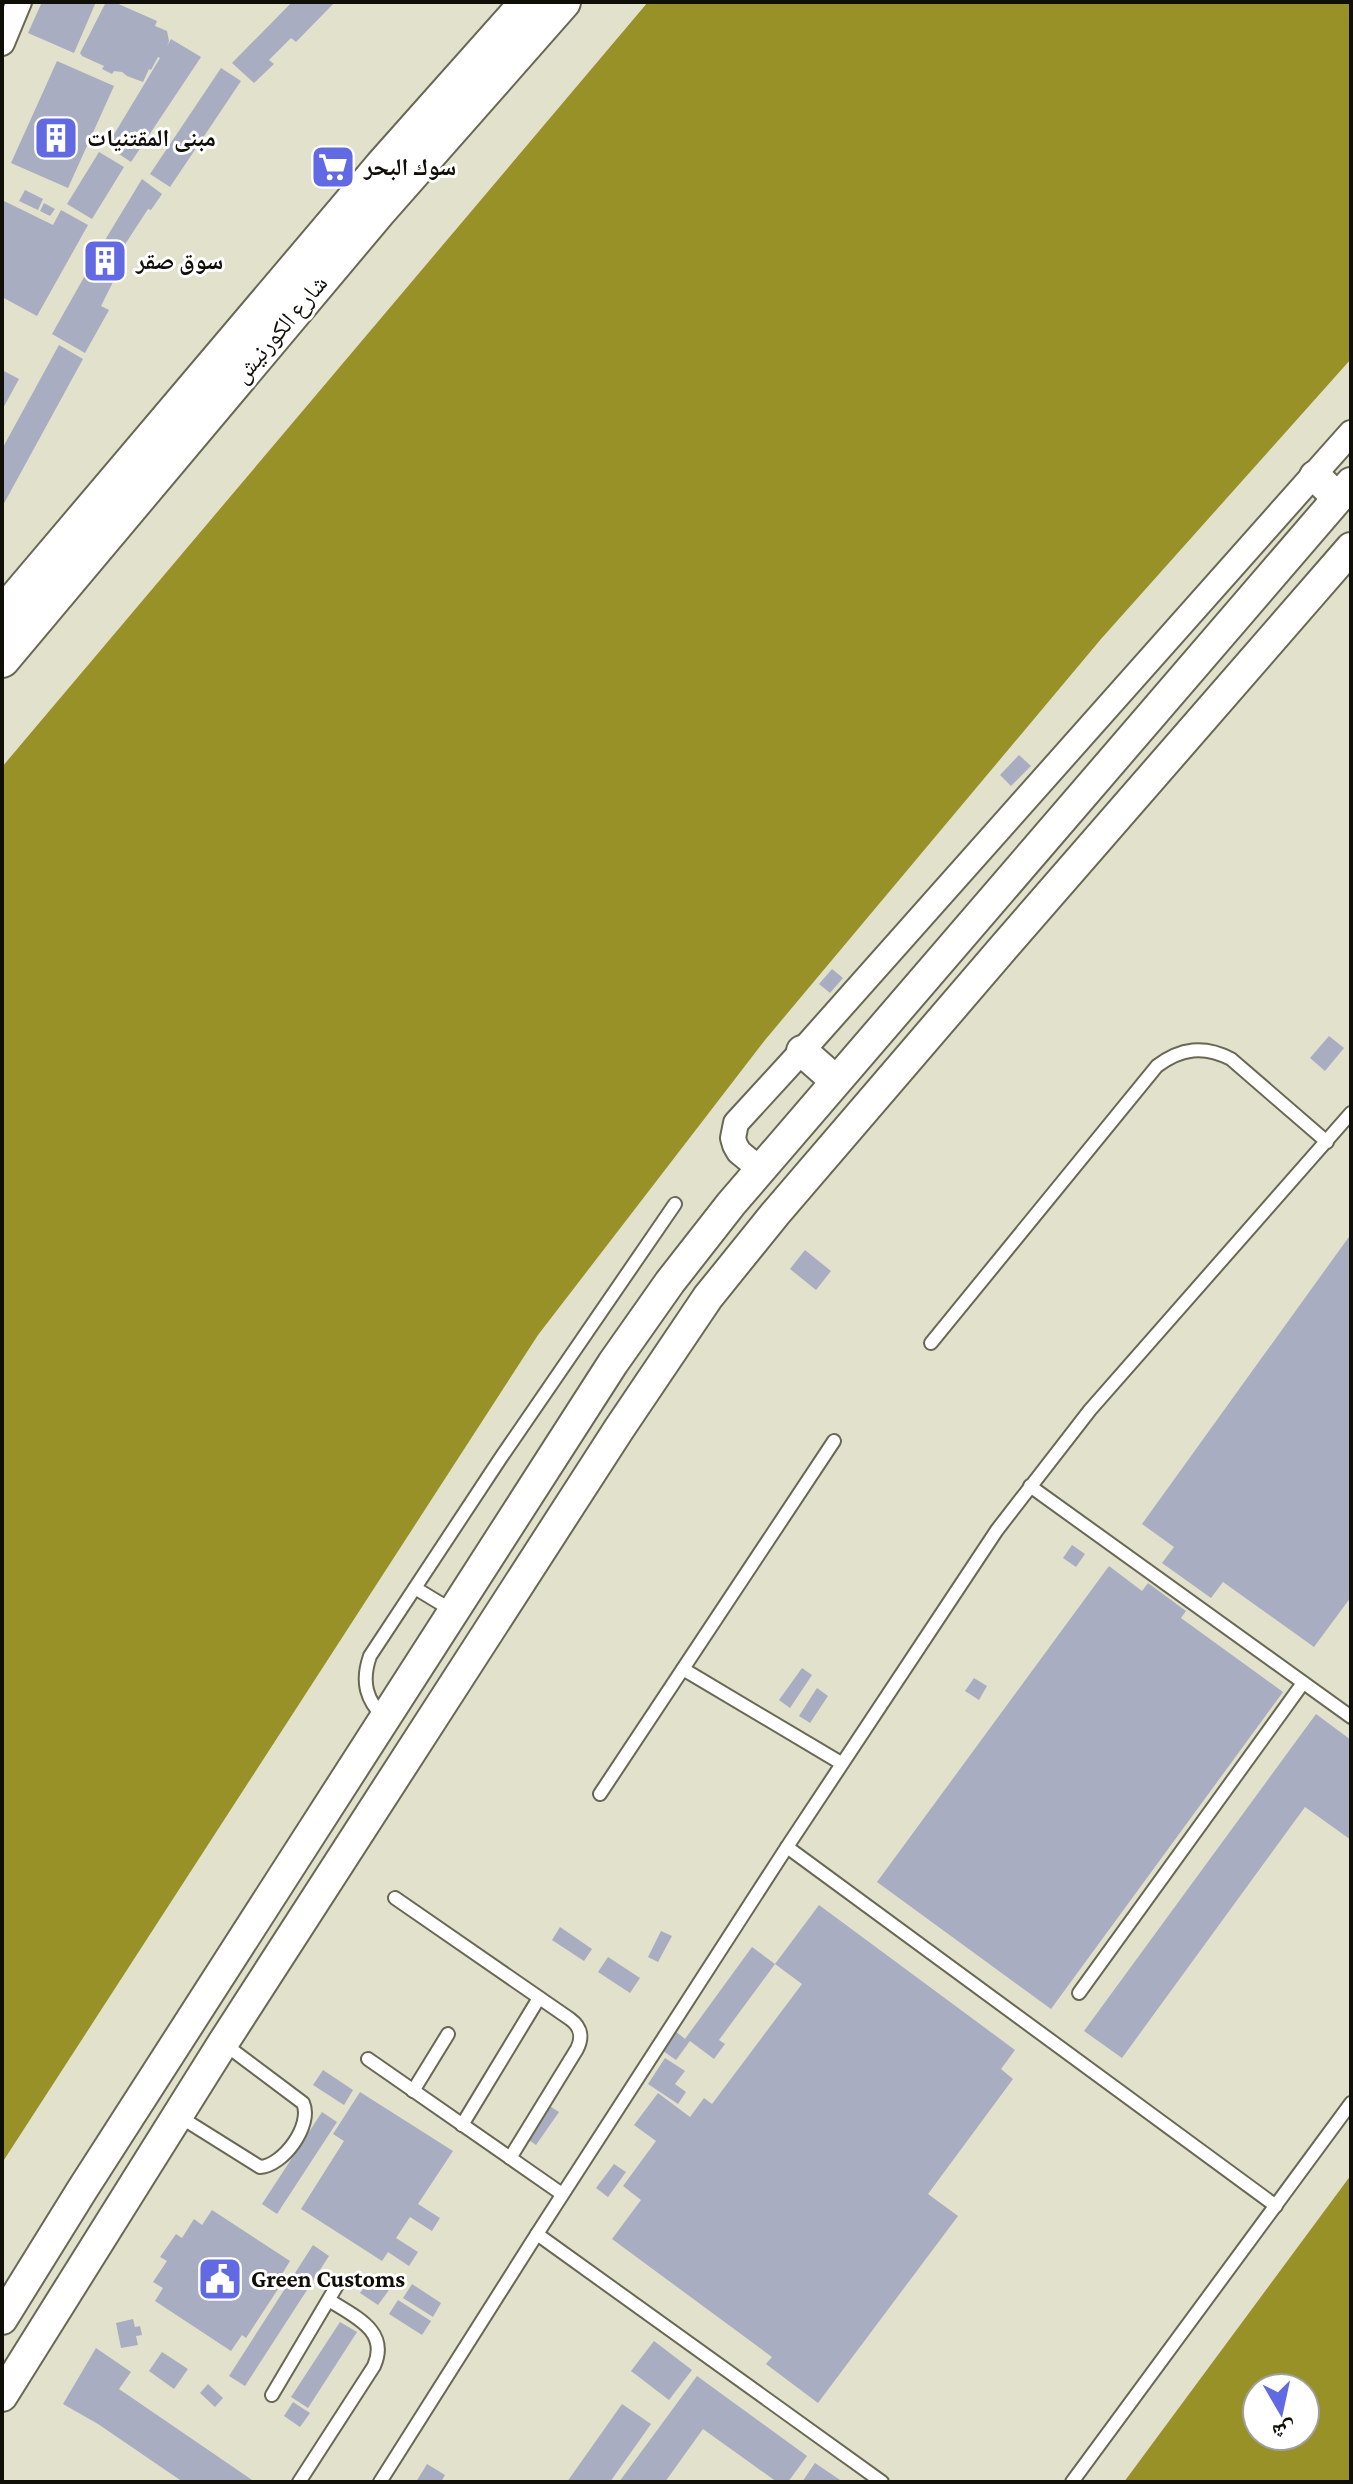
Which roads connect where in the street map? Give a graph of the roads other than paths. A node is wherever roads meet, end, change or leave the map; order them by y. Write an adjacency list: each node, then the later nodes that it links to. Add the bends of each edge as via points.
1 (19, 2): 4 (street)
2 (528, 2): 9 (main road, شارع الكورنيش)
3 (563, 2): 10 (main road, شارع الكورنيش, via 378,212)
4 (2, 43)
5 (1351, 433): 6 (street)
6 (1315, 476): 7 (street); 11 (street)
7 (1345, 491): 12 (street)
8 (1351, 548): 33 (street, via 708,1297)
9 (2, 615)
10 (2, 660)
11 (802, 1051): 12 (street); 15 (street, via 734,1130 739,1152)
12 (836, 1081): 15 (street)
13 (1351, 1113): 14 (lane)
14 (1327, 1142): 17 (lane, via 1231,1059 1193,1049 1168,1058); 19 (lane, via 1090,1410)
15 (761, 1170): 21 (street, via 641,1322)
16 (675, 1204): 20 (lane)
17 (931, 1343)
18 (834, 1441): 22 (lane)
19 (1030, 1486): 23 (lane); 26 (lane)
20 (415, 1588): 21 (lane); 25 (lane, via 365,1669 368,1697)
21 (454, 1612): 25 (street)
22 (683, 1669): 26 (lane); 27 (lane)
23 (1303, 1683): 24 (lane); 30 (lane)
24 (1351, 1717)
25 (385, 1719): 45 (street)
26 (841, 1763): 28 (lane)
27 (600, 1794)
28 (787, 1847): 40 (lane); 41 (lane)
29 (395, 1898): 31 (lane)
30 (1079, 1993)
31 (539, 1998): 38 (lane); 39 (lane, via 576,2024 580,2043)
32 (448, 2034): 35 (lane)
33 (223, 2043): 37 (street); 37 (lane, via 303,2103 307,2116 302,2128 276,2163 260,2167)
34 (368, 2059): 35 (lane)
35 (413, 2091): 38 (lane)
36 (1351, 2103): 41 (lane)
37 (177, 2115): 47 (street)
38 (462, 2125): 39 (lane)
39 (510, 2158): 40 (lane)
40 (562, 2194): 42 (lane)
41 (1276, 2206): 51 (lane)
42 (537, 2234): 49 (lane); 50 (lane)
43 (339, 2282): 44 (lane)
44 (329, 2300): 46 (lane); 48 (lane, via 366,2323 379,2351)
45 (2, 2319)
46 (272, 2395)
47 (2, 2396)
48 (299, 2482)
49 (380, 2482)
50 (882, 2482)
51 (1072, 2482)

